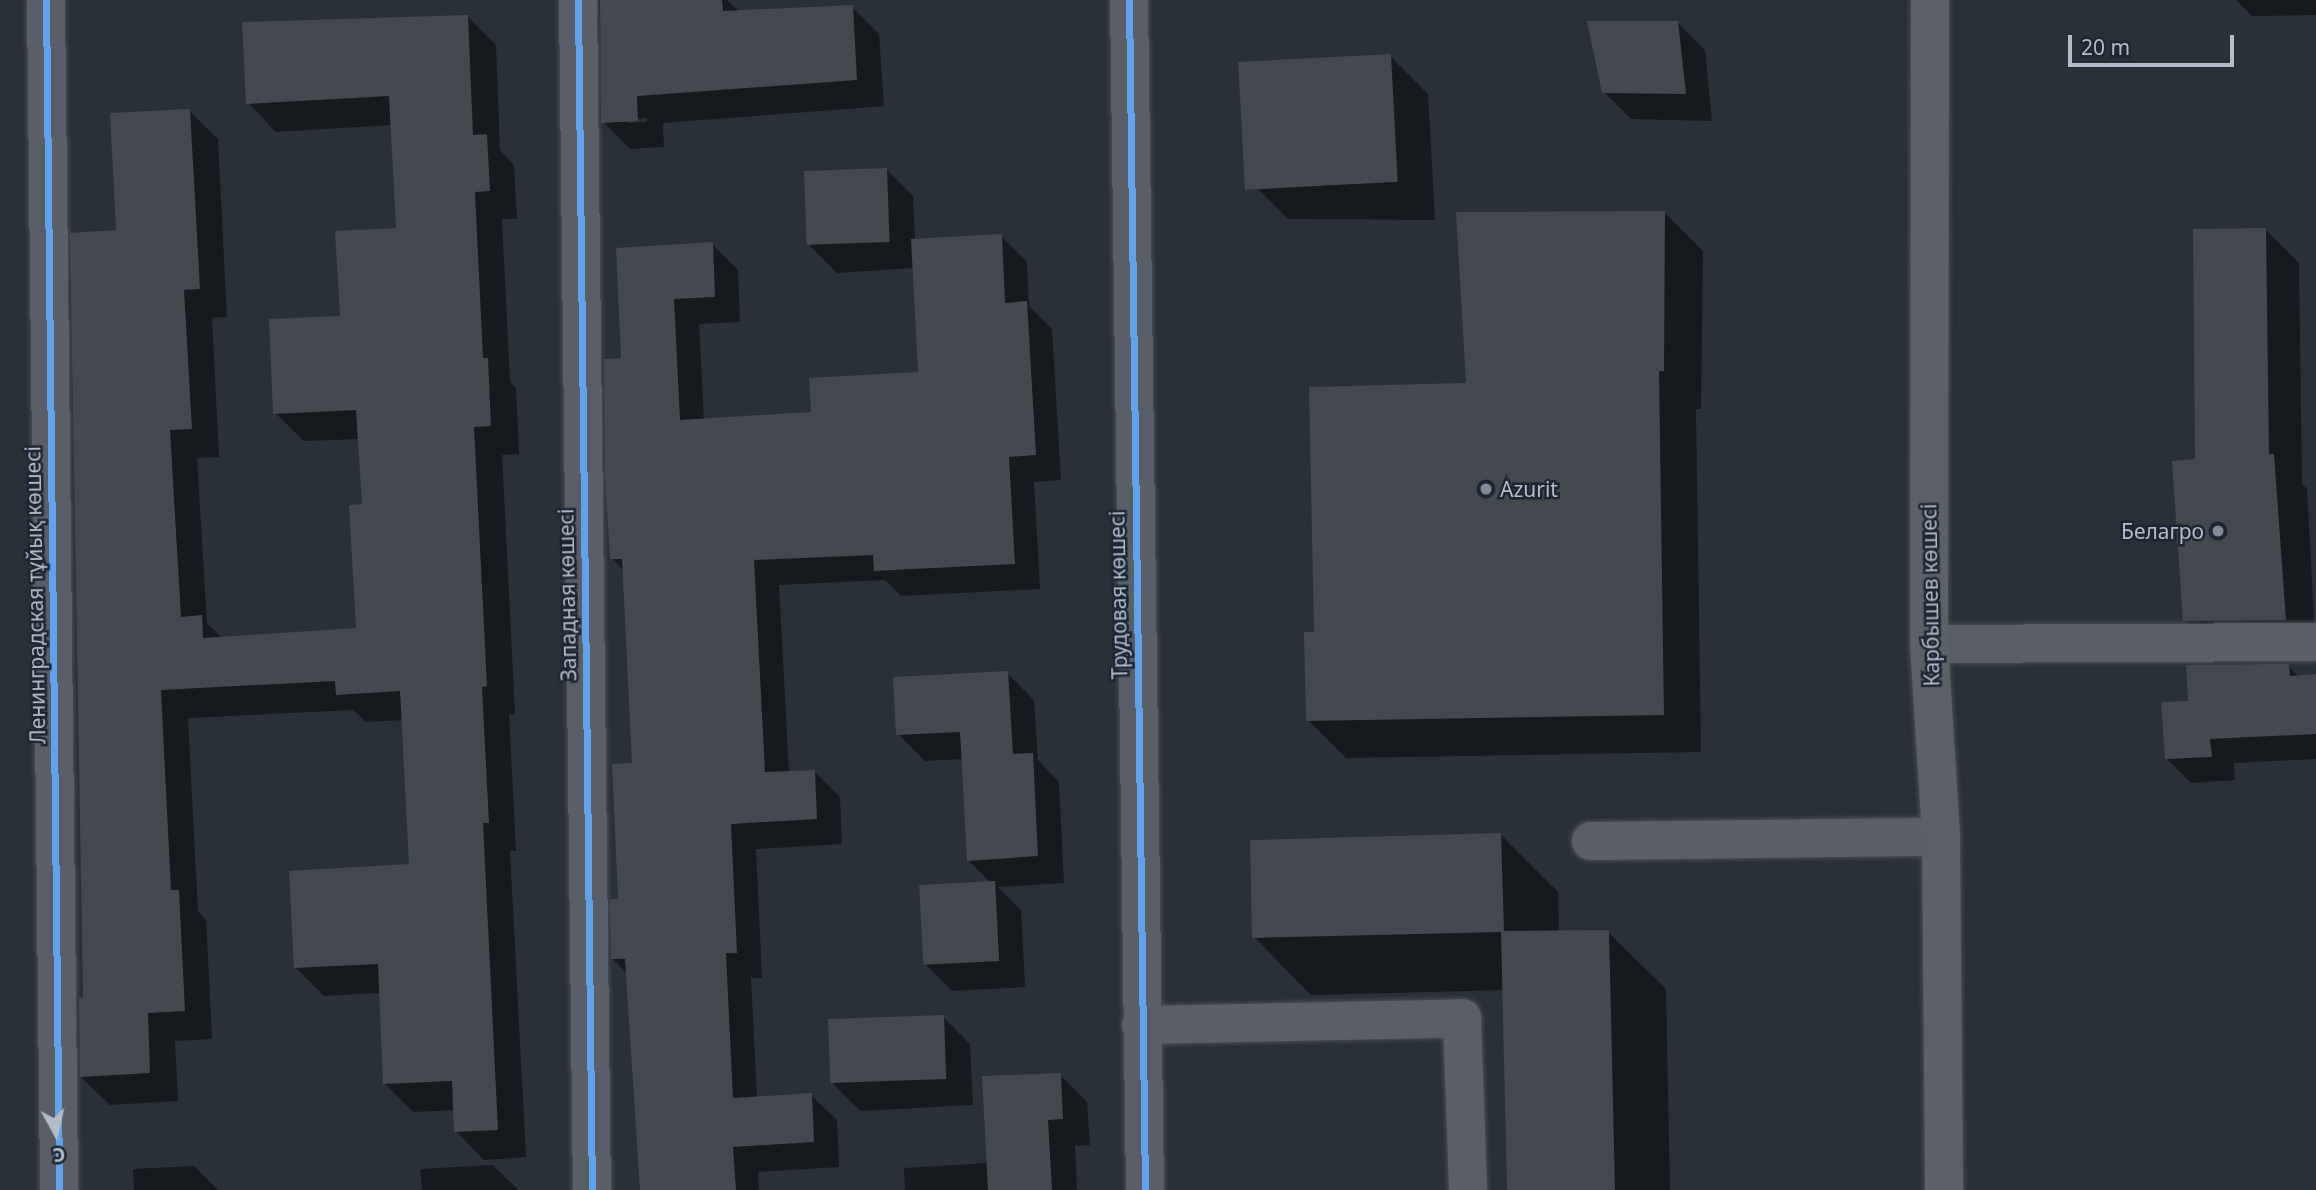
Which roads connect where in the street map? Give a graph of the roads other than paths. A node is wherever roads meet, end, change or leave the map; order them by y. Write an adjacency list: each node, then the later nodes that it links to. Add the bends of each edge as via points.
1 (46, 0): 10 (street, Ленинградская тұйық көшесі)
2 (578, 0): 11 (street, Западная көшесі)
3 (1129, 0): 9 (street, Трудовая көшесі)
4 (1930, 0): 6 (main road, Карбышев көшесі)
5 (2316, 642): 6 (street)
6 (1929, 644): 7 (main road, Карбышев көшесі)
7 (1941, 837): 8 (street); 14 (main road, Карбышев көшесі)
8 (1591, 841)
9 (1141, 1025): 12 (street, Трудовая көшесі); 13 (street, via 1462,1018)
10 (59, 1190)
11 (592, 1190)
12 (1145, 1190)
13 (1468, 1190)
14 (1944, 1190)

